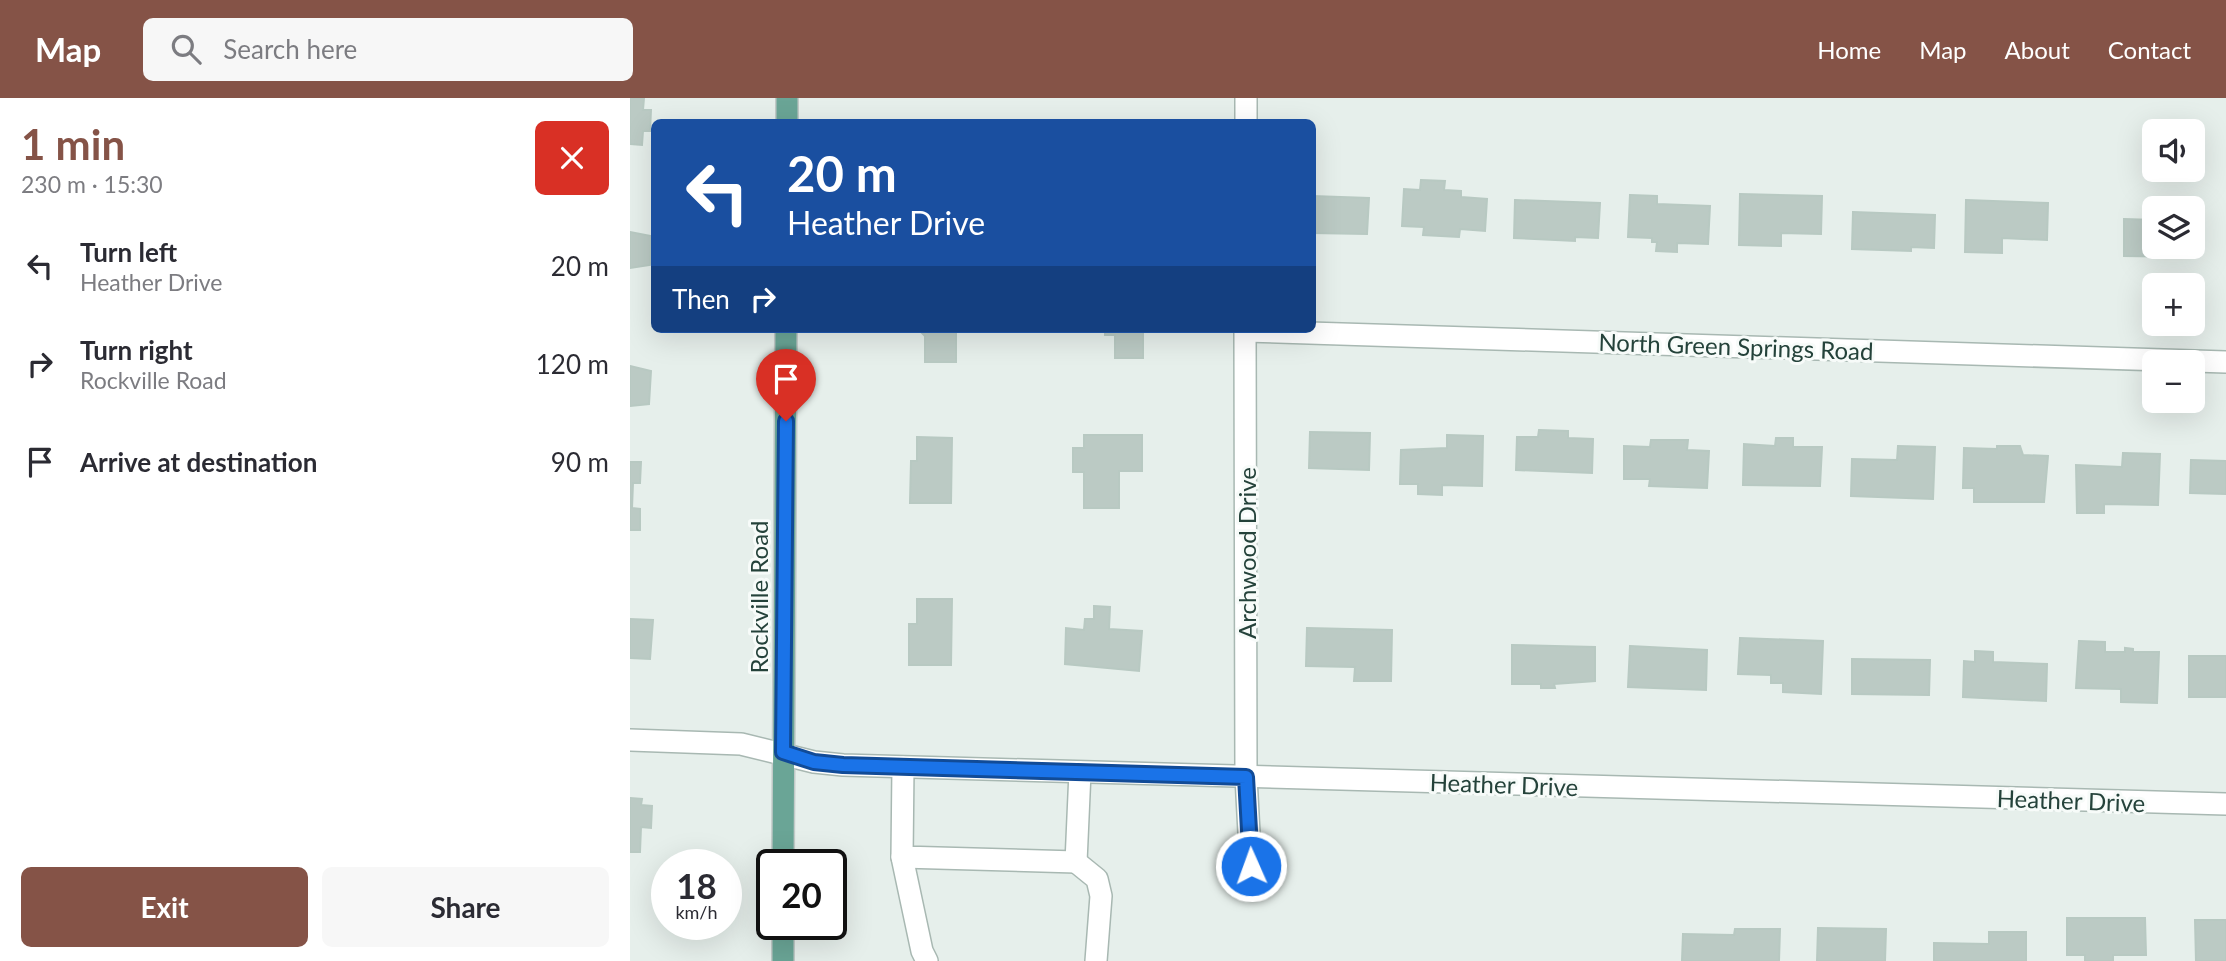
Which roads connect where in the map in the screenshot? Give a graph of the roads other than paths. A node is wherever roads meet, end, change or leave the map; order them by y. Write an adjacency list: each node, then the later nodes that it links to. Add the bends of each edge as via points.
1 (787, 98): 3 (main road)
2 (1246, 98): 4 (street)
3 (787, 119)
4 (1246, 119)
5 (1316, 332): 8 (street, North Green Springs Road)
6 (786, 333): 10 (main road, Rockville Road)
7 (1245, 333): 13 (street, Archwood Drive)
8 (2226, 362)
9 (630, 740): 10 (street, Heather Drive, via 741,744)
10 (783, 752): 11 (street, Heather Drive, via 827,764); 15 (main road, Rockville Road)
11 (903, 767): 12 (street, Heather Drive); 16 (street)
12 (1080, 772): 13 (street, Heather Drive); 17 (street)
13 (1246, 777): 14 (street, Heather Drive); 18 (street, Archwood Drive)
14 (2226, 804)
15 (783, 849)
16 (902, 857): 17 (street); 21 (street)
17 (1076, 862): 22 (street, via 1097,879 1101,896)
18 (1252, 889)
19 (783, 940): 20 (main road)
20 (783, 961)
21 (927, 961)
22 (1096, 961)

